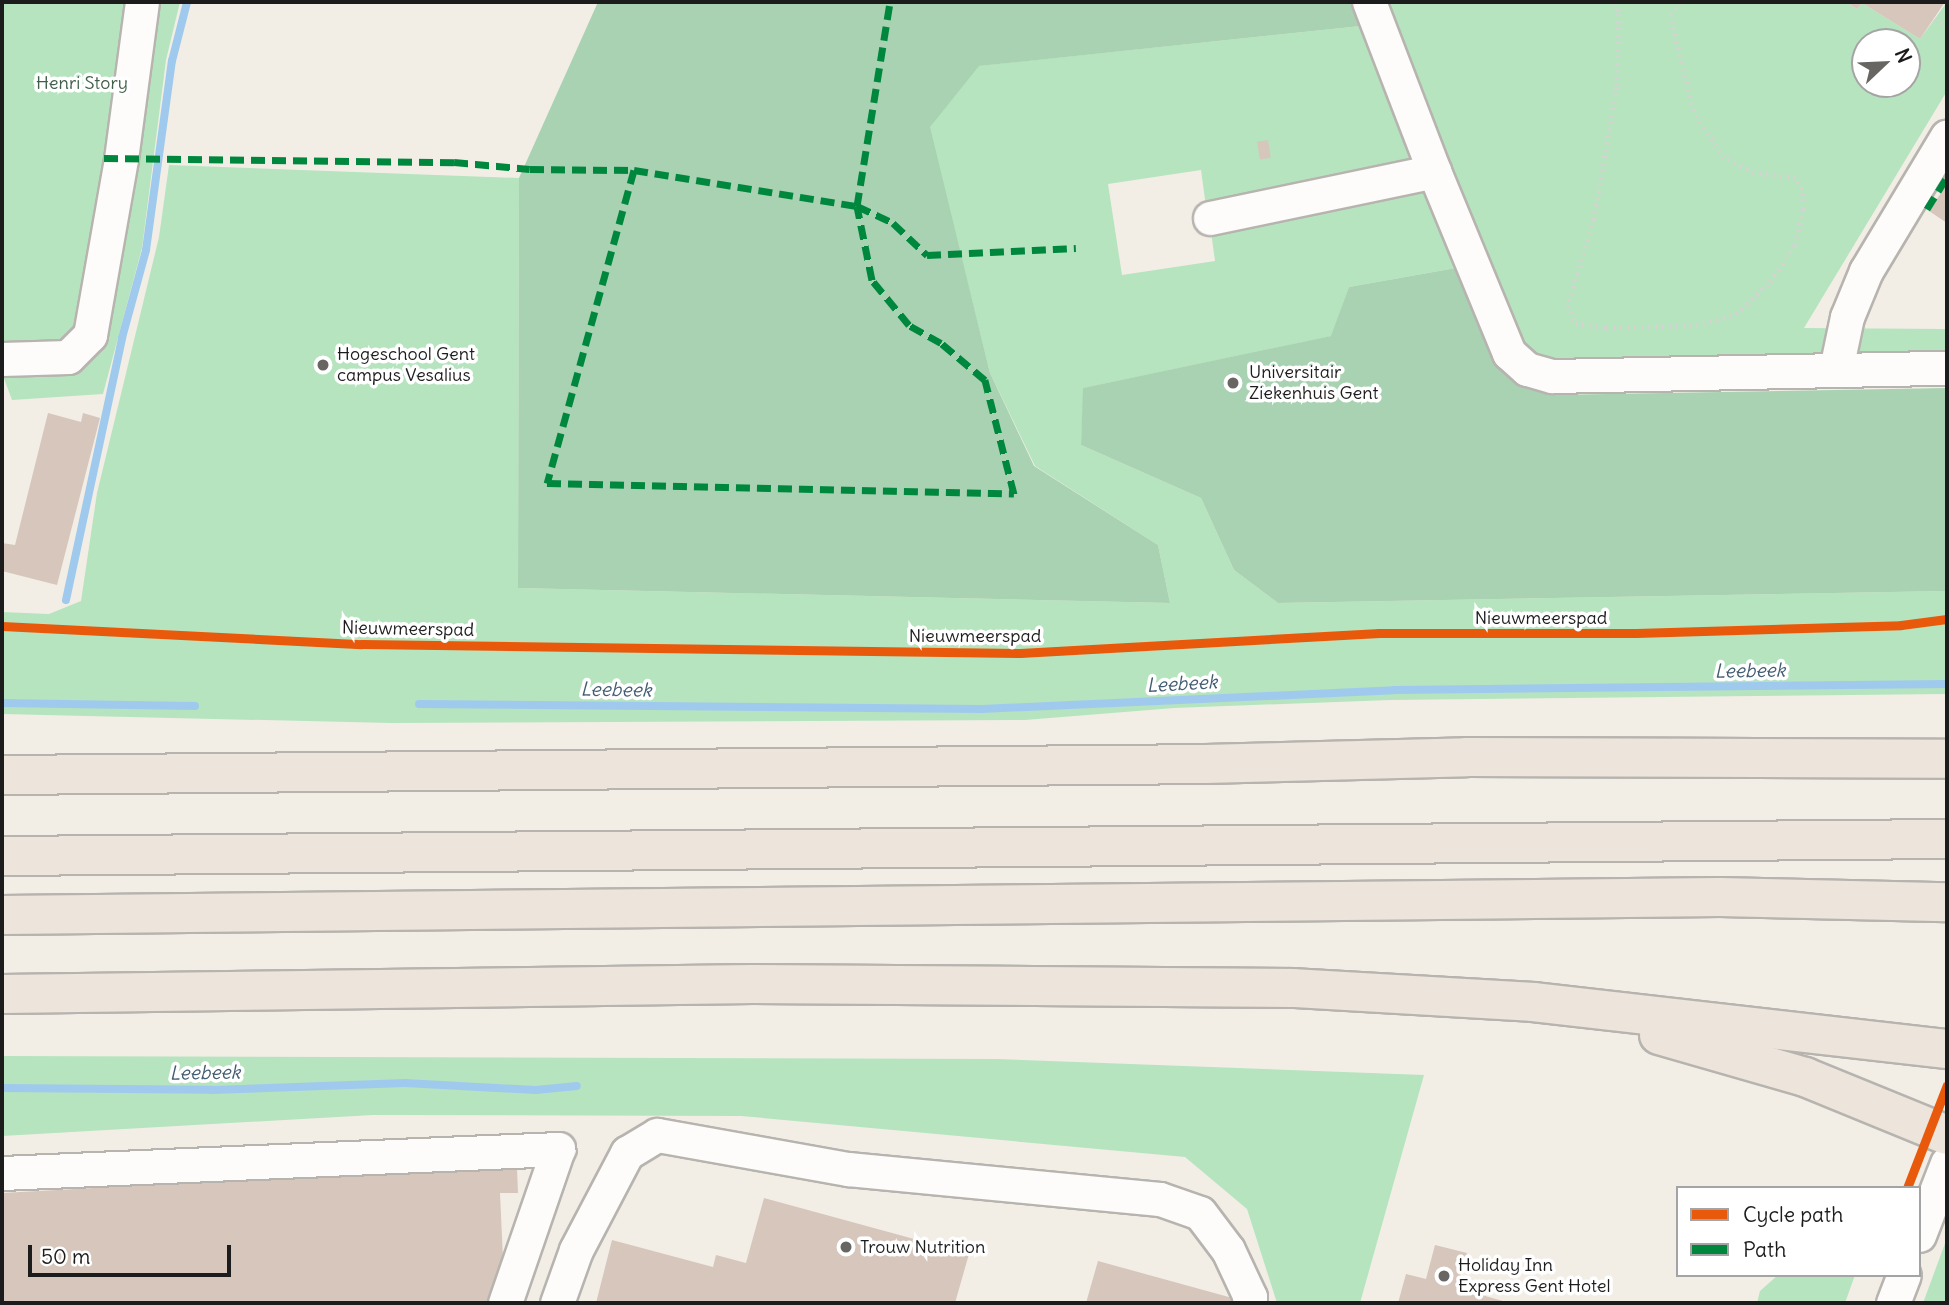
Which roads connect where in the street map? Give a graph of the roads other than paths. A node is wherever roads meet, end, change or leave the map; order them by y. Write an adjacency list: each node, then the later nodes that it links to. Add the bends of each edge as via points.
1 (142, 2): 6 (street, via 121,159 90,334 68,357)
2 (1369, 2): 4 (street)
3 (1947, 136): 8 (street, via 1866,271 1847,317)
4 (1434, 171): 5 (street); 8 (street, via 1509,353 1527,369 1552,376)
5 (1210, 218)
6 (2, 359)
7 (1947, 368): 8 (street)
8 (1836, 369)
9 (1947, 734): 10 (highway)
10 (1467, 757): 11 (highway); 12 (highway)
11 (1947, 759)
12 (2, 775)
13 (1947, 839): 14 (highway)
14 (2, 856)
15 (1947, 902): 16 (highway, via 1706,897)
16 (2, 915)
17 (2, 994): 18 (highway, via 1054,983 1293,988)
18 (1534, 1002): 19 (highway); 20 (highway, via 1805,1077)
19 (1947, 1049)
20 (1947, 1135)
21 (1947, 1163): 23 (street)
22 (2, 1173): 25 (street, via 558,1149)
23 (1922, 1227)
24 (1903, 1277): 28 (street)
25 (505, 1303)
26 (557, 1303): 27 (street, via 576,1250 627,1153 657,1135 848,1169 1160,1199 1200,1213 1228,1250)
27 (1249, 1303)
28 (1893, 1303)

